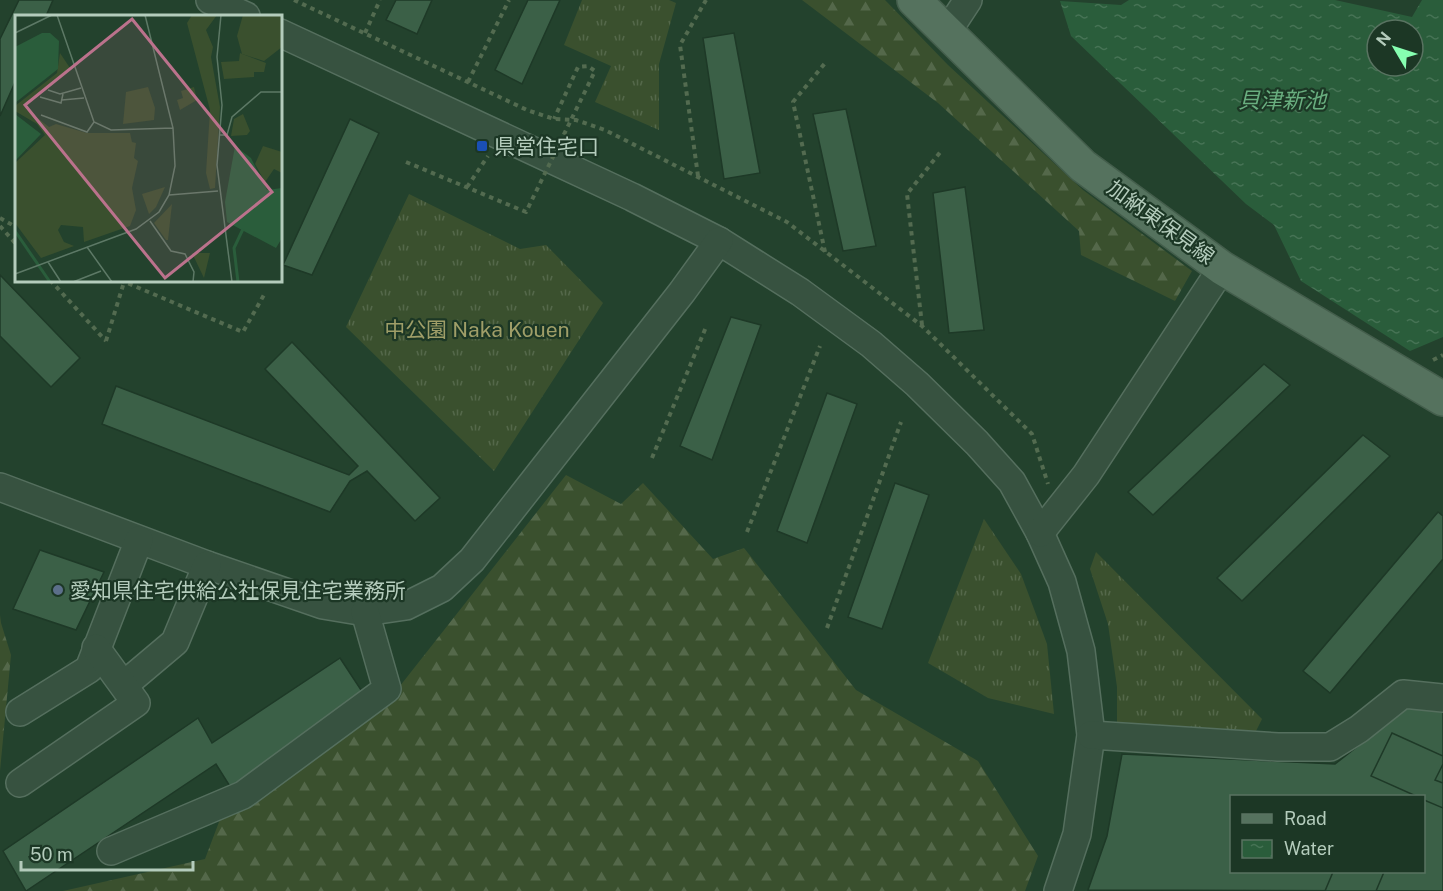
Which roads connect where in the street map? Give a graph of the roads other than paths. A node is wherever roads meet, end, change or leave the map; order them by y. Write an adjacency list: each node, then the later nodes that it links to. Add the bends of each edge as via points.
1 (210, 0): 4 (street)
2 (914, 0): 5 (main road, 加納東保見線)
3 (968, 0): 5 (street)
4 (244, 15)
5 (947, 32): 8 (main road, 加納東保見線, via 1083,166)
6 (282, 34): 7 (street)
7 (719, 241): 11 (street, via 800,292 871,344 917,384 1012,483); 14 (street, via 472,560 442,588 405,606)
8 (1222, 267): 9 (main road, 加納東保見線); 11 (street, via 1086,475)
9 (1443, 399)
10 (0, 487): 12 (street)
11 (1040, 533): 19 (street, via 1062,582 1082,651)
12 (139, 540): 13 (street); 15 (street)
13 (207, 565): 14 (street, via 323,605); 16 (street, via 175,642)
14 (365, 612): 21 (street, via 387,689 243,795)
15 (96, 648): 16 (street); 18 (street, via 89,669)
16 (124, 685): 20 (street, via 136,703)
17 (1443, 698): 19 (street, via 1403,694 1330,747)
18 (20, 712)
19 (1091, 735): 22 (street, via 1077,834)
20 (20, 783)
21 (111, 851)
22 (1058, 891)

